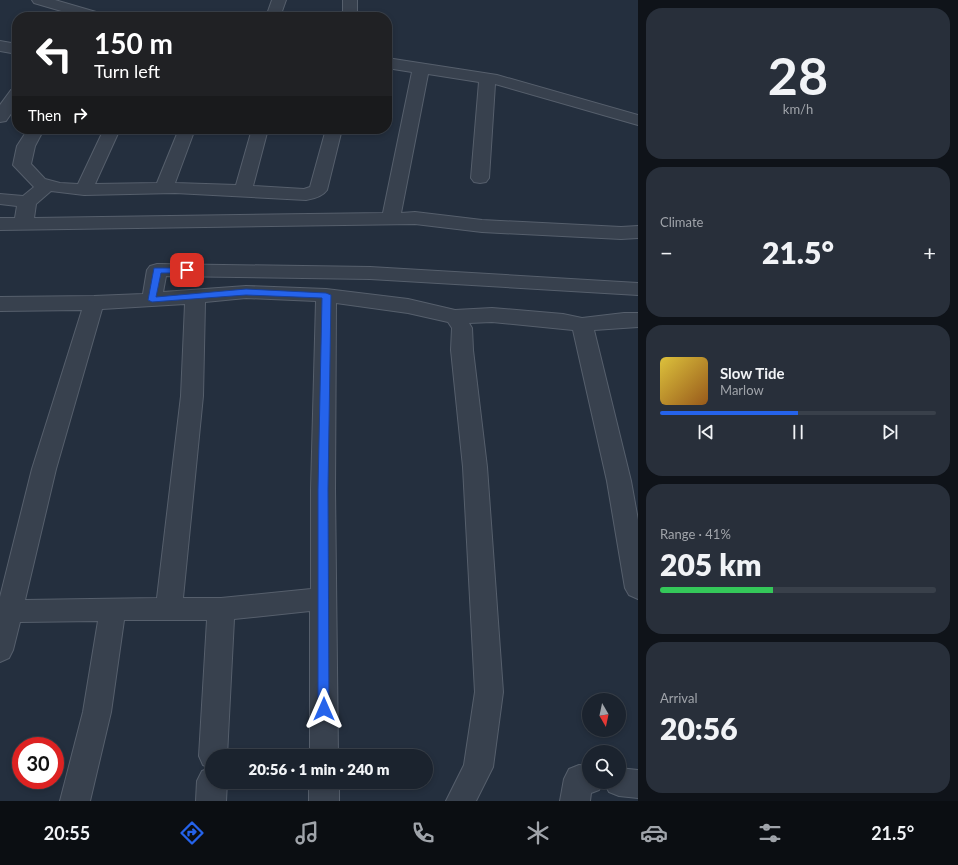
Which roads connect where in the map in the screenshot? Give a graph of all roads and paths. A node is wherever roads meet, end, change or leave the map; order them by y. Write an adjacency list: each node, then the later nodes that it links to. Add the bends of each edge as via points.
1 (39, 0): 4 (street)
2 (278, 0): 6 (street)
3 (350, 0): 7 (street)
4 (81, 6): 5 (street)
5 (90, 12)
6 (274, 12)
7 (350, 12)
8 (0, 46): 9 (street)
9 (12, 48)
10 (392, 64): 11 (street)
11 (421, 68): 12 (street); 28 (street)
12 (487, 78): 15 (street); 21 (street)
13 (12, 100): 14 (street)
14 (0, 117)
15 (638, 120)
16 (33, 134): 22 (street, via 26,146 22,166 39,183)
17 (110, 134): 24 (street)
18 (185, 134): 23 (street)
19 (259, 134): 25 (street)
20 (333, 134): 25 (street, via 318,190 306,196)
21 (480, 178)
22 (48, 185): 24 (street); 27 (street)
23 (164, 189): 24 (street); 25 (street)
24 (84, 190)
25 (243, 191)
26 (0, 199): 27 (street)
27 (27, 202): 29 (street)
28 (391, 218): 29 (street); 31 (street, via 415,218 482,226)
29 (24, 223): 30 (street)
30 (0, 224)
31 (638, 232)
32 (638, 288): 35 (street, via 370,273 157,270)
33 (326, 295): 34 (street, via 246,292); 38 (street, via 408,306); 42 (street)
34 (195, 297): 35 (street); 43 (street, via 192,396)
35 (152, 300): 36 (street)
36 (94, 303): 37 (street); 46 (street, via 44,469)
37 (0, 304)
38 (455, 317): 40 (street, via 492,315); 58 (street, via 462,328 462,350 475,467 489,692 478,767)
39 (638, 320): 40 (street)
40 (582, 325): 41 (street, via 619,481)
41 (638, 588)
42 (323, 599): 44 (street); 49 (street)
43 (169, 609): 44 (street); 45 (street)
44 (221, 609): 48 (street)
45 (113, 610): 46 (street); 55 (street, via 97,712)
46 (5, 612): 47 (street)
47 (0, 650)
48 (213, 749)
49 (324, 749)
50 (582, 779): 59 (street, via 579,779)
51 (626, 783): 52 (street)
52 (638, 784)
53 (212, 789): 56 (street)
54 (324, 789): 57 (street)
55 (75, 801)
56 (211, 801)
57 (324, 801)
58 (461, 801)
59 (575, 801)

